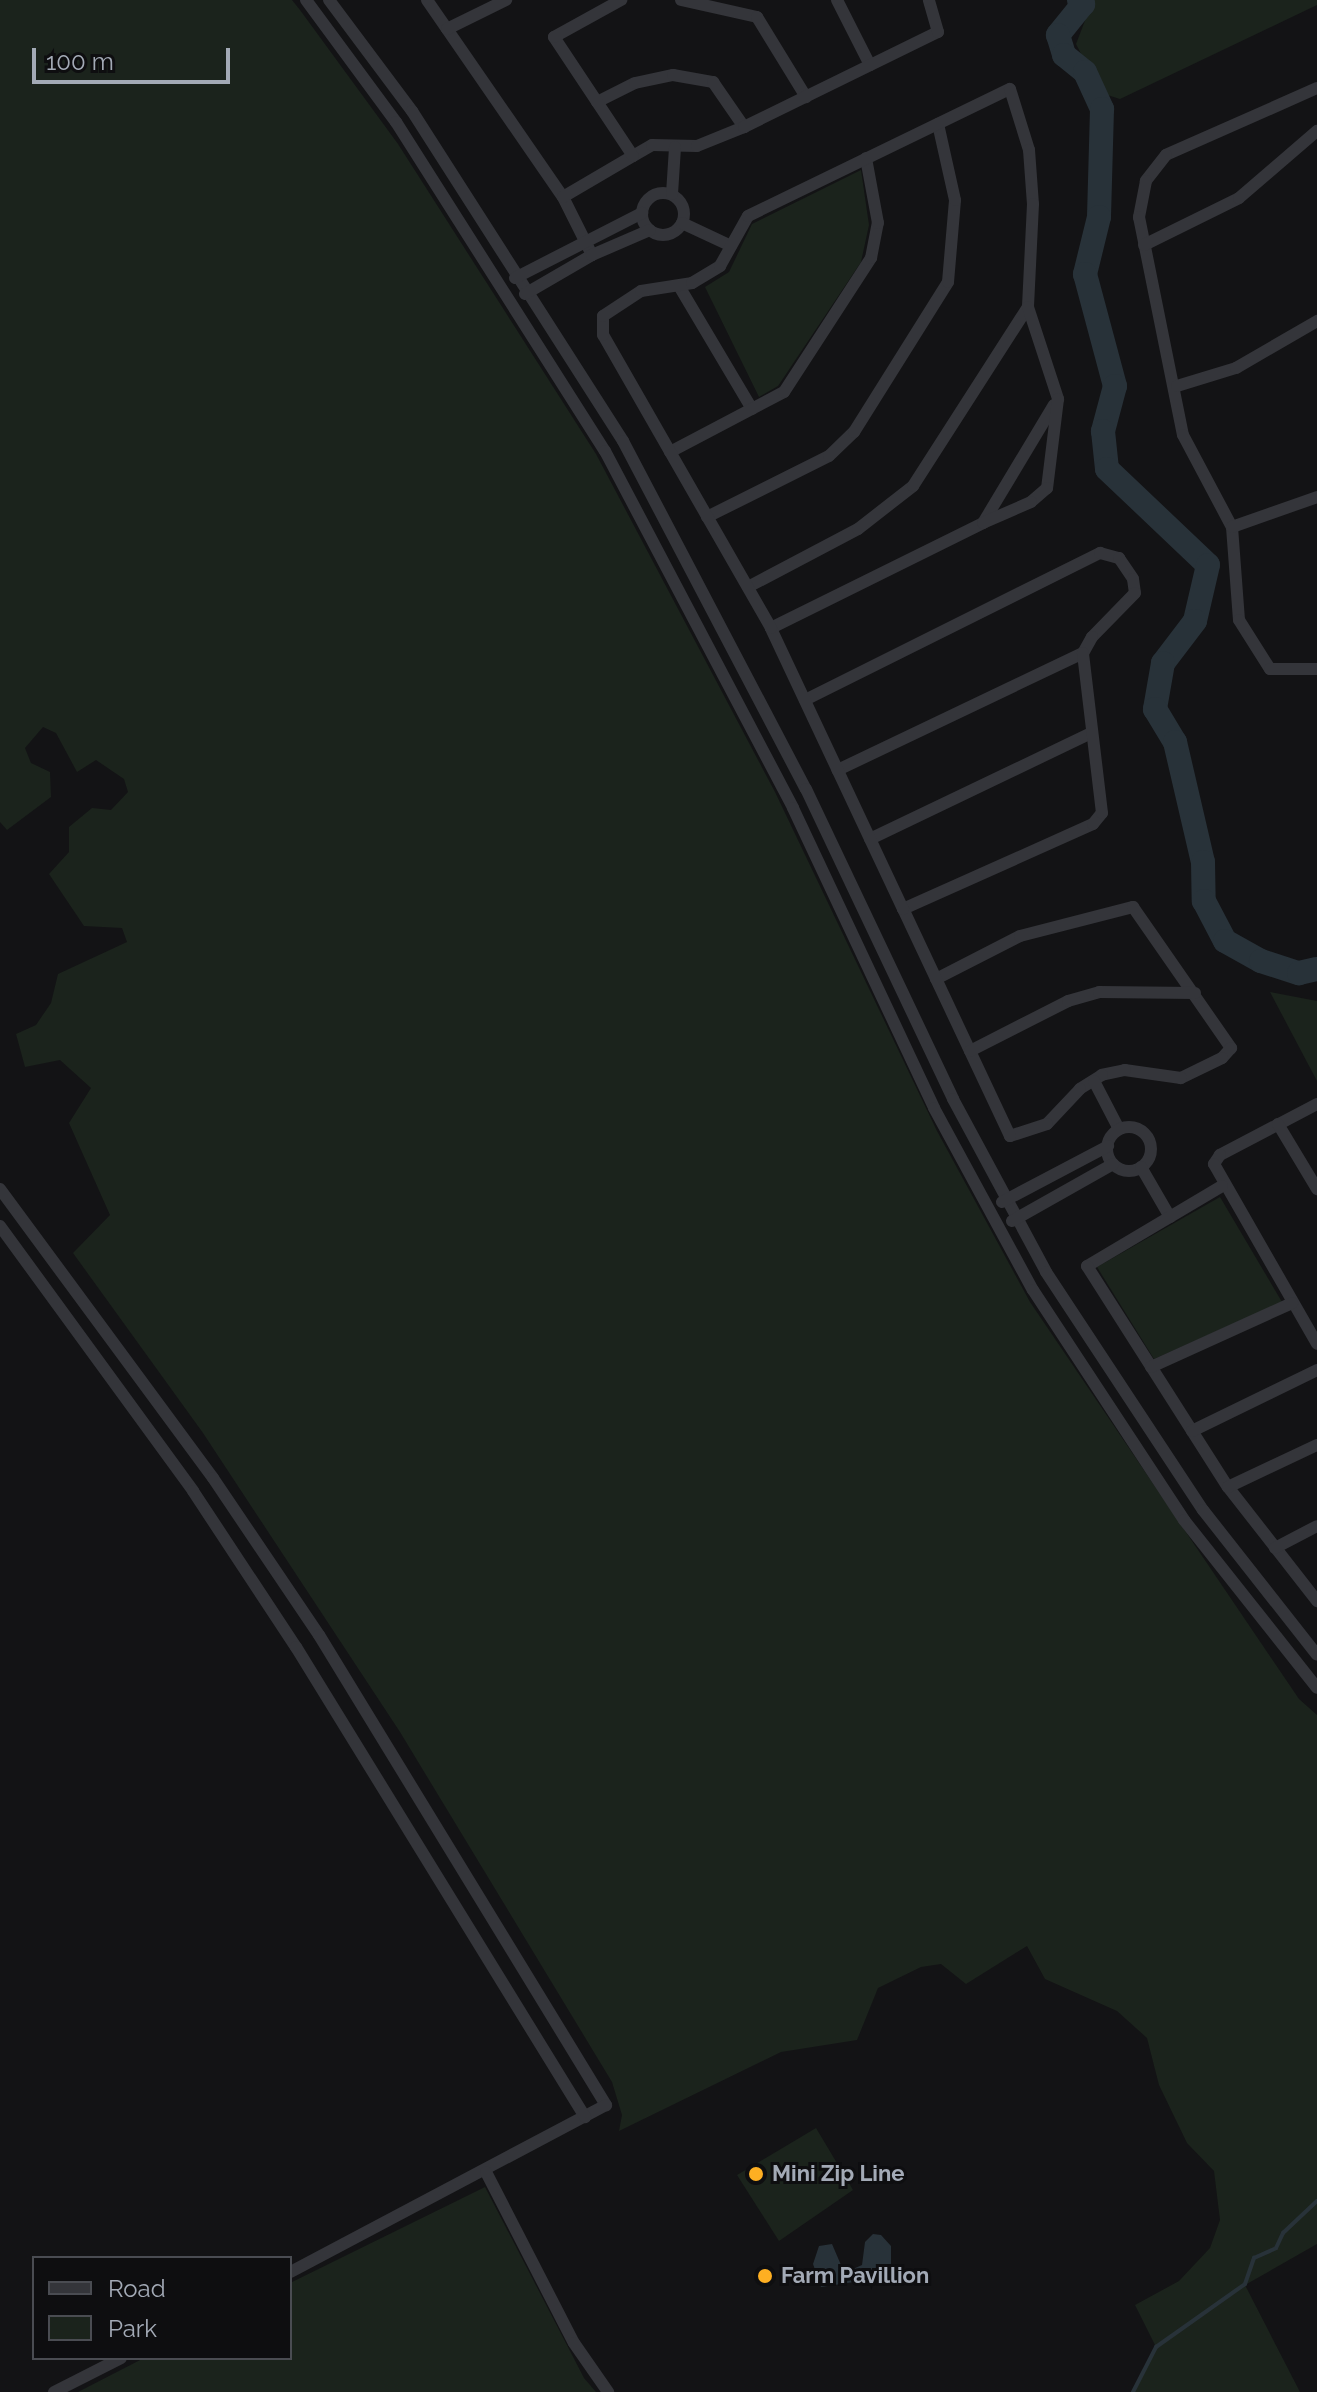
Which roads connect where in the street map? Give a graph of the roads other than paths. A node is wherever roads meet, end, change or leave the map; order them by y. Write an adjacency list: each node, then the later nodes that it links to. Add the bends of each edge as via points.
1 (306, 0): 30 (street, via 396,122)
2 (329, 0): 29 (street, via 412,111)
3 (427, 0): 9 (street)
4 (506, 0): 9 (street)
5 (621, 0): 13 (street, via 554,37)
6 (681, 0): 12 (street, via 757,17)
7 (837, 0): 10 (street)
8 (929, 0): 10 (street, via 938,32)
9 (447, 29): 21 (street)
10 (870, 65): 12 (street)
11 (1317, 88): 26 (street, via 1166,155 1146,181 1139,217)
12 (806, 97): 15 (street)
13 (597, 102): 15 (street, via 635,83 673,75 713,82); 18 (street)
14 (938, 124): 19 (street); 34 (street, via 1010,89 1029,150 1033,204); 41 (street, via 955,200 948,282 854,432 829,456)
15 (744, 127): 17 (street, via 697,146)
16 (1317, 131): 26 (street, via 1239,198)
17 (675, 147): 18 (street, via 652,145); 20 (street)
18 (633, 156): 21 (street)
19 (866, 158): 27 (street, via 748,216); 38 (street, via 878,223 871,258 784,392)
20 (672, 194): 22 (street, via 652,196); 23 (street, via 682,203)
21 (563, 197): 25 (street)
22 (642, 213): 24 (street); 25 (street)
23 (682, 223): 24 (street, via 668,235); 27 (street)
24 (650, 230): 28 (street)
25 (586, 242): 28 (street); 29 (street)
26 (1144, 245): 36 (street)
27 (731, 246): 31 (street, via 720,266)
28 (592, 255): 32 (street)
29 (519, 276): 30 (street); 32 (street)
30 (501, 285): 33 (street)
31 (679, 286): 38 (street); 39 (street, via 641,291 603,316 603,335)
32 (529, 292): 33 (street); 66 (street, via 623,441 762,705)
33 (512, 302): 67 (street, via 605,451 793,808 934,1108)
34 (1028, 307): 37 (street); 44 (street, via 913,486 858,529)
35 (1317, 321): 36 (street, via 1236,368)
36 (1177, 386): 43 (street, via 1183,435)
37 (1058, 399): 42 (street); 42 (street, via 1047,488 1031,502)
38 (752, 409): 39 (street)
39 (670, 452): 41 (street)
40 (1317, 497): 43 (street)
41 (707, 517): 44 (street)
42 (983, 523): 45 (street)
43 (1232, 527): 47 (street, via 1239,620 1257,653 1270,669)
44 (748, 587): 45 (street)
45 (771, 628): 48 (street)
46 (1083, 653): 48 (street, via 1135,593 1119,558 1100,553); 49 (street); 50 (street)
47 (1317, 669)
48 (805, 700): 50 (street)
49 (1091, 733): 51 (street); 52 (street, via 1102,813 1093,824)
50 (838, 770): 51 (street)
51 (870, 839): 52 (street)
52 (903, 909): 53 (street)
53 (936, 979): 54 (street, via 1020,936 1133,907); 55 (street)
54 (1195, 993): 55 (street, via 1099,992 1068,1001); 56 (street, via 1231,1048 1222,1058 1181,1078 1125,1070)
55 (970, 1051): 56 (street, via 1010,1136 1047,1124)
56 (1094, 1081): 59 (street)
57 (1317, 1104): 58 (street)
58 (1278, 1124): 63 (street, via 1220,1155 1214,1164); 65 (street)
59 (1119, 1129): 60 (street); 62 (street, via 1133,1127 1149,1141 1150,1155)
60 (1108, 1146): 61 (street); 66 (street)
61 (1113, 1164): 62 (street, via 1130,1170); 69 (street)
62 (1141, 1167): 68 (street)
63 (1222, 1186): 68 (street); 72 (street)
64 (0, 1189): 84 (street, via 213,1478 319,1635)
65 (1317, 1189)
66 (1006, 1200): 67 (street); 69 (street)
67 (989, 1209): 71 (street)
68 (1170, 1217): 74 (street, via 1087,1266)
69 (1017, 1218): 71 (street); 82 (street, via 1130,1405 1203,1510)
70 (0, 1226): 85 (street, via 193,1491 364,1751)
71 (999, 1228): 83 (street, via 1095,1388 1184,1520)
72 (1292, 1303): 73 (street); 74 (street)
73 (1317, 1344)
74 (1151, 1367): 76 (street)
75 (1317, 1370): 76 (street)
76 (1192, 1431): 78 (street)
77 (1317, 1445): 78 (street)
78 (1228, 1487): 80 (street)
79 (1317, 1526): 80 (street)
80 (1275, 1548): 81 (street)
81 (1317, 1601)
82 (1317, 1655)
83 (1317, 1688)
84 (553, 2016): 85 (street); 86 (street)
85 (532, 2028): 87 (street)
86 (570, 2043): 87 (street); 88 (street, via 606,2105)
87 (549, 2056): 88 (street)
88 (585, 2117): 89 (street)
89 (486, 2172): 90 (street); 93 (street, via 574,2343)
90 (292, 2271)
91 (117, 2360): 92 (street)
92 (54, 2392)
93 (608, 2392)

